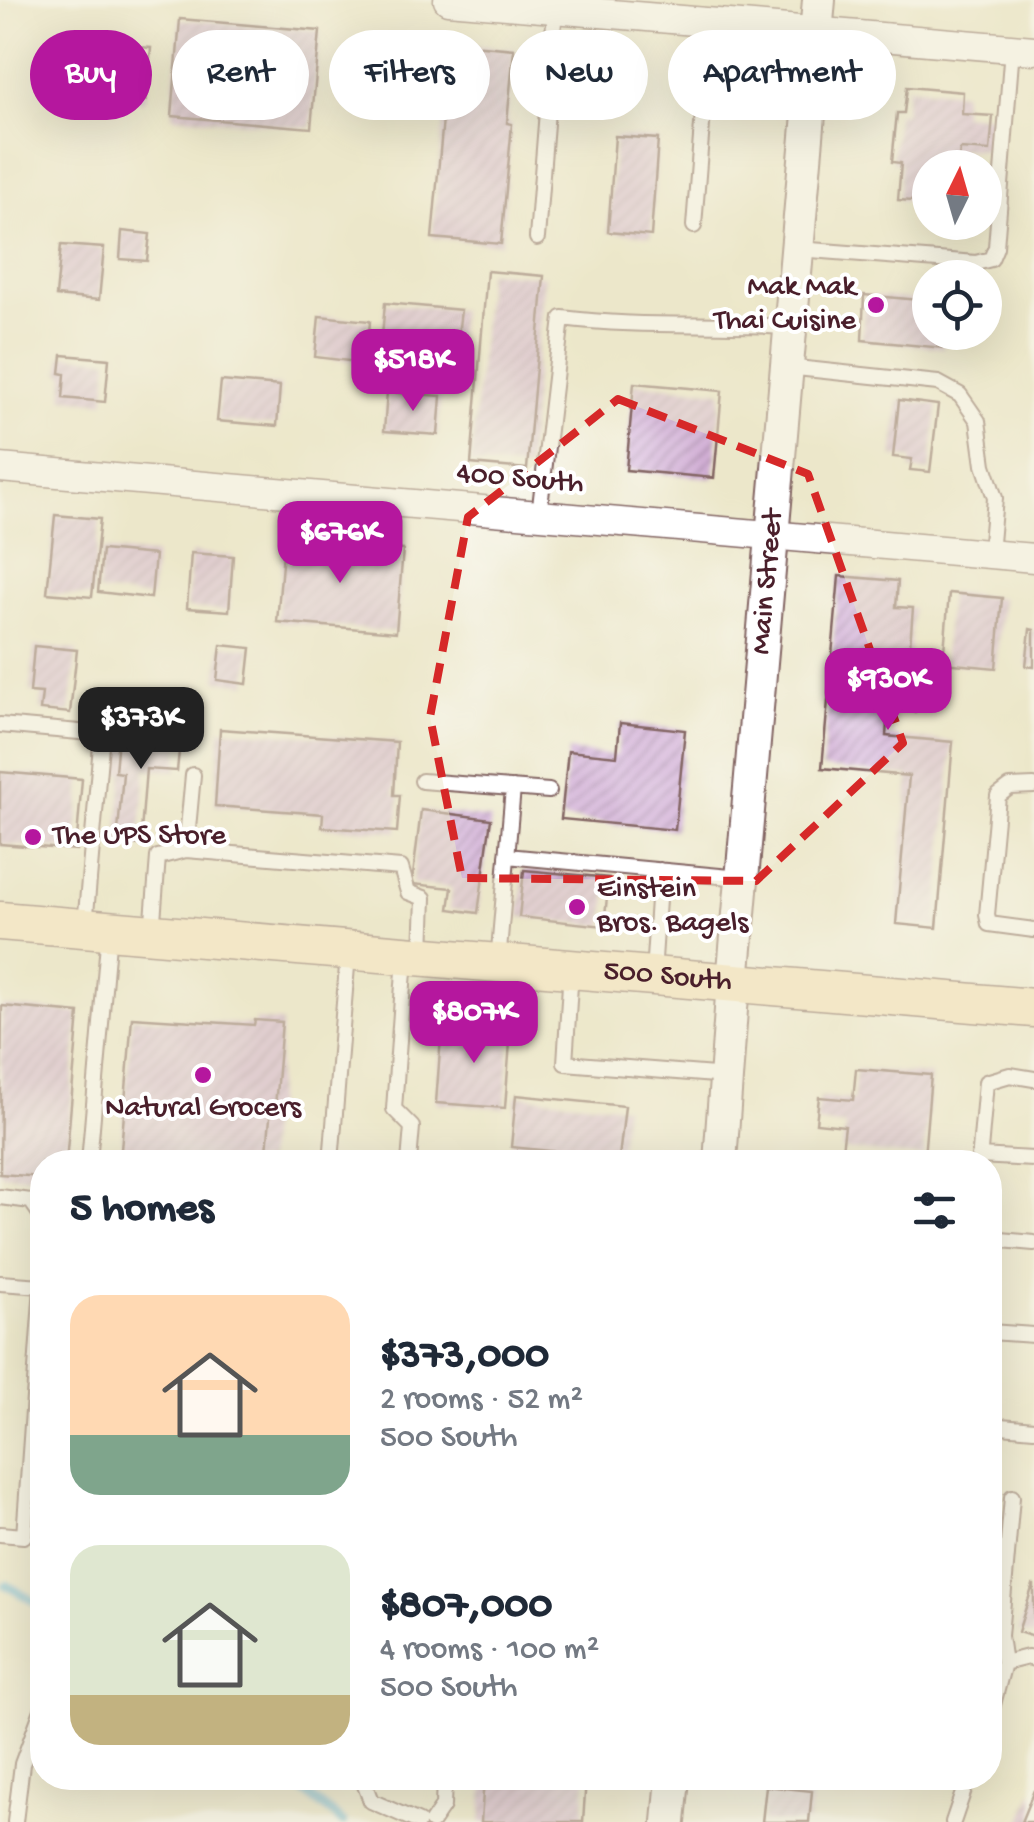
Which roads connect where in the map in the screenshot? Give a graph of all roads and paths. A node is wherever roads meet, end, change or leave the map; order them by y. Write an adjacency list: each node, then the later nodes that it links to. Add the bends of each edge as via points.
1 (448, 0): 2 (street)
2 (555, 9): 4 (street); 7 (lane)
3 (817, 16): 4 (street); 5 (street); 8 (street, Main Street)
4 (710, 23): 6 (lane)
5 (1023, 49): 8 (lane, via 991,258 976,263)
6 (694, 226)
7 (538, 238)
8 (797, 249): 9 (street, Main Street)
9 (790, 327): 10 (street, Main Street); 12 (lane, via 621,326 562,318)
10 (786, 367): 13 (street, Main Street); 14 (lane, via 938,384 960,396 978,421 995,498)
11 (0, 468): 12 (street, 400 South)
12 (539, 515): 13 (street, 400 South)
13 (772, 534): 14 (street, 400 South); 25 (street, Main Street)
14 (990, 554): 15 (street, 400 South)
15 (1034, 558)
16 (0, 725): 27 (lane, via 102,734)
17 (193, 775): 22 (lane)
18 (422, 781): 20 (lane)
19 (1034, 786): 28 (lane, via 1010,786 998,796 986,916 997,928)
20 (513, 788): 21 (lane); 23 (lane)
21 (549, 791)
22 (186, 850): 29 (lane, via 158,857); 31 (lane, via 401,868 408,892 424,898)
23 (507, 856): 24 (lane); 32 (lane)
24 (660, 870): 25 (lane); 34 (lane)
25 (742, 878): 35 (street, Main Street)
26 (0, 921): 27 (main road, 500 South)
27 (97, 929): 29 (main road, 500 South); 39 (lane)
28 (1034, 930)
29 (152, 934): 30 (main road, 500 South)
30 (348, 950): 31 (main road, 500 South); 40 (lane)
31 (413, 956): 32 (main road, 500 South); 41 (lane, via 394,1109 412,1127)
32 (498, 963): 33 (main road, 500 South)
33 (572, 969): 34 (main road, 500 South); 37 (lane, via 564,1063)
34 (652, 976): 35 (main road, 500 South)
35 (733, 982): 36 (main road, 500 South); 37 (street, Main Street)
36 (1034, 1008)
37 (727, 1076): 42 (street, Main Street)
38 (1034, 1079): 43 (lane, via 986,1082)
39 (88, 1150)
40 (332, 1150)
41 (410, 1150)
42 (721, 1150)
43 (980, 1150)
44 (1002, 1159): 45 (lane)
45 (1034, 1159)
46 (0, 1197): 47 (lane)
47 (30, 1201)
48 (1002, 1241): 49 (lane)
49 (1034, 1243)
50 (0, 1283): 51 (lane)
51 (30, 1285)
52 (1002, 1333): 53 (lane)
53 (1034, 1336)
54 (1002, 1425): 55 (lane)
55 (1034, 1429)
56 (30, 1453): 58 (lane, via 24,1536)
57 (1012, 1497): 59 (lane)
58 (0, 1534)
59 (1002, 1613)
60 (1002, 1650): 62 (lane)
61 (1034, 1659): 62 (lane)
62 (1004, 1663): 63 (lane)
63 (1002, 1671)
64 (30, 1742): 69 (lane)
65 (366, 1790): 70 (lane, via 370,1801)
66 (444, 1790): 71 (lane)
67 (672, 1790): 72 (street)
68 (964, 1790): 73 (lane)
69 (15, 1822)
70 (419, 1822)
71 (432, 1822)
72 (669, 1822)
73 (952, 1822)

